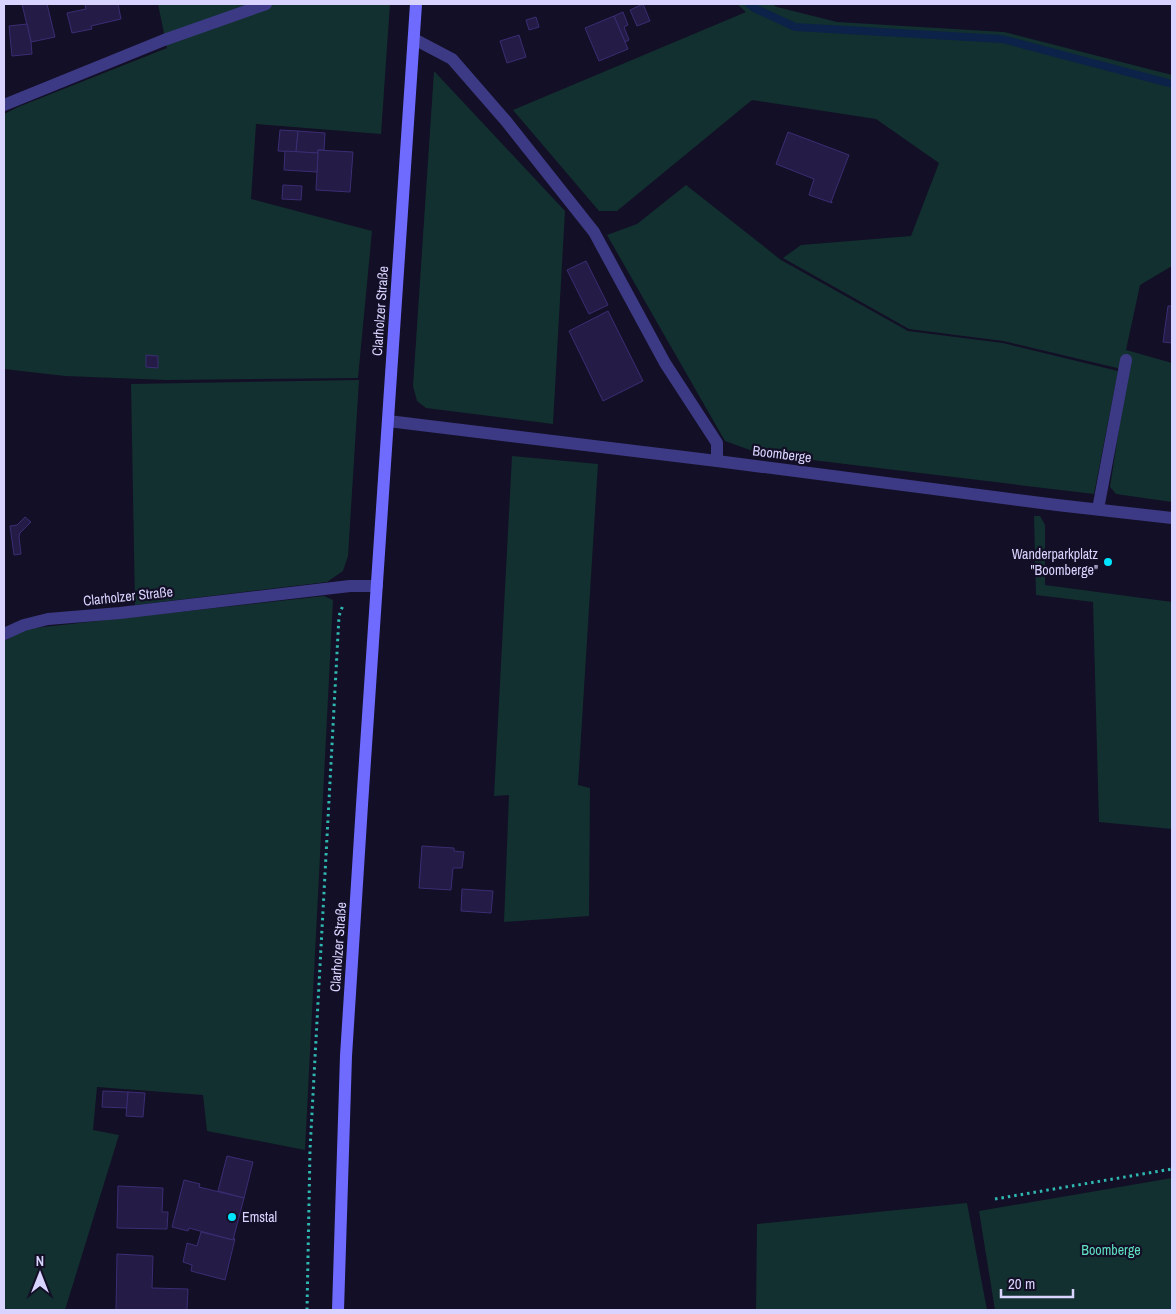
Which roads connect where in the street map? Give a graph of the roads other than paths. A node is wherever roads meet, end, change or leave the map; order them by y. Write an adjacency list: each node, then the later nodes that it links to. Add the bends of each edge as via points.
1 (266, 4): 4 (street, via 164,40)
2 (416, 4): 3 (street, Clarholzer Straße)
3 (414, 39): 6 (street, Clarholzer Straße); 7 (street, via 452,59 594,232 665,363 718,443)
4 (4, 105)
5 (1126, 360): 8 (street)
6 (388, 421): 7 (street, Boomberge); 10 (street, Clarholzer Straße)
7 (717, 461): 8 (street, Boomberge)
8 (1098, 509): 9 (street, Boomberge)
9 (1172, 518)
10 (377, 586): 11 (street, Clarholzer Straße, via 350,586 48,619); 12 (street, Clarholzer Straße, via 347,1046)
11 (4, 634)
12 (338, 1310)

